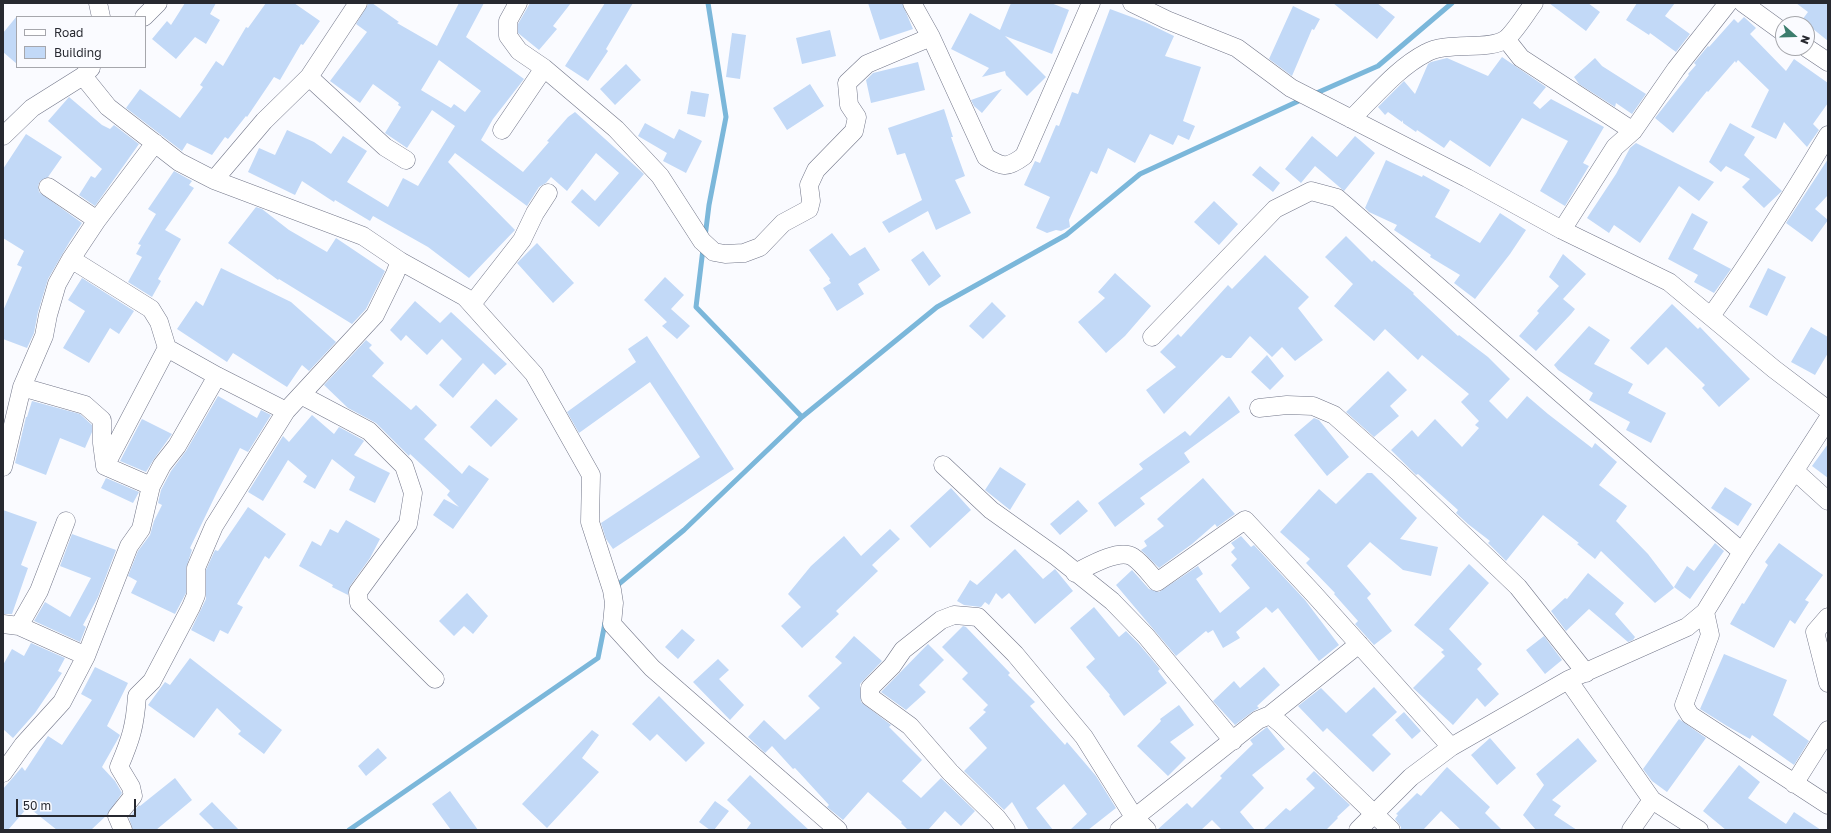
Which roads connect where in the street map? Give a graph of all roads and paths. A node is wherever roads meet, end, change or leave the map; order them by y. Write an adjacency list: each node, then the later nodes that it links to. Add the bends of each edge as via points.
1 (98, 3): 11 (street)
2 (158, 3): 12 (street)
3 (358, 3): 20 (street)
4 (518, 3): 18 (street, via 508,21 508,36 519,51)
5 (912, 3): 14 (street)
6 (1091, 3): 14 (street, via 1024,156 1012,165 998,165 986,157)
7 (1132, 3): 21 (street, via 1237,48 1291,88)
8 (1534, 3): 15 (street)
9 (1728, 3): 23 (street, via 1676,69)
10 (1743, 3): 13 (street)
11 (101, 16)
12 (145, 16)
13 (1775, 26)
14 (931, 37): 18 (street, via 867,64 847,83 849,105 857,117 854,131 816,170 809,185 809,209 783,223 760,247 744,253 714,252 702,241 655,171 616,129)
15 (1506, 39): 21 (street, via 1491,44 1455,45 1426,52 1401,70); 23 (street, via 1521,58)
16 (1815, 53): 17 (street)
17 (1828, 62)
18 (544, 68): 22 (street)
19 (87, 71): 25 (street, via 32,108); 26 (street, via 108,106)
20 (309, 77): 27 (street, via 385,148); 28 (street, via 264,121)
21 (1351, 119): 32 (street)
22 (502, 130)
23 (1633, 131): 32 (street, via 1615,147)
24 (1828, 135): 36 (street, via 1748,264)
25 (3, 136)
26 (155, 143): 28 (street, via 179,162); 31 (street)
27 (406, 160)
28 (214, 180): 34 (street, via 363,236)
29 (48, 187): 31 (street)
30 (548, 193): 35 (street, via 522,240)
31 (97, 220): 33 (street)
32 (1562, 230): 36 (street, via 1669,282)
33 (71, 259): 38 (street, via 151,309 159,322); 40 (street, via 57,284 44,336)
34 (400, 261): 35 (street, via 465,297); 41 (street, via 375,315)
35 (472, 304): 75 (street, via 534,374 591,475 590,522 612,590 617,630 652,668)
36 (1711, 316): 43 (street)
37 (1152, 337): 53 (street, via 1275,209 1311,191 1337,198)
38 (167, 348): 39 (street); 47 (street)
39 (217, 376): 44 (street); 50 (street)
40 (22, 387): 47 (street, via 85,405 102,420); 48 (street)
41 (301, 395): 44 (street); 61 (street, via 370,431 404,466 413,493 408,524 358,592 359,603)
42 (1259, 408): 60 (street, via 1313,406 1334,415 1398,472 1518,587)
43 (1828, 410)
44 (286, 411): 74 (street, via 214,526 196,568 196,595 191,607 152,681 137,696 135,723 119,767 131,787 133,796 117,816)
45 (1828, 419): 49 (street)
46 (943, 465): 54 (street, via 991,510)
47 (105, 466): 50 (street)
48 (3, 467)
49 (1795, 471): 51 (street); 53 (street)
50 (151, 486): 59 (street, via 142,529 129,546)
51 (1828, 501)
52 (66, 521): 57 (street, via 39,591)
53 (1742, 552): 55 (street)
54 (1075, 572): 58 (street, via 1122,554 1133,557 1157,582 1245,520); 66 (street, via 1112,601 1146,636)
55 (1704, 612): 60 (street, via 1687,627); 69 (street, via 1710,635 1684,705 1690,715)
56 (1828, 617): 63 (street, via 1815,632)
57 (11, 625): 59 (street)
58 (1359, 644): 64 (street); 67 (street)
59 (86, 656): 68 (street, via 62,702)
60 (1586, 673): 62 (street)
61 (435, 678)
62 (1568, 680): 67 (street); 70 (street)
63 (1828, 684)
64 (1270, 715): 66 (street, via 1258,720); 72 (street)
65 (1828, 730): 69 (street)
66 (1233, 741): 73 (street)
67 (1451, 747): 72 (street, via 1411,777)
68 (3, 773)
69 (1794, 784): 71 (street)
70 (1652, 800): 81 (street); 82 (street)
71 (1828, 804)
72 (1374, 814): 79 (street); 80 (street)
73 (1134, 817): 76 (street, via 1084,737 1015,654 978,617 954,615 941,620 903,650 892,666 870,688 870,697 910,726); 77 (street); 78 (street)
74 (123, 830)
75 (838, 830)
76 (1006, 830)
77 (1119, 830)
78 (1147, 830)
79 (1358, 830)
80 (1391, 830)
81 (1631, 830)
82 (1699, 830)

